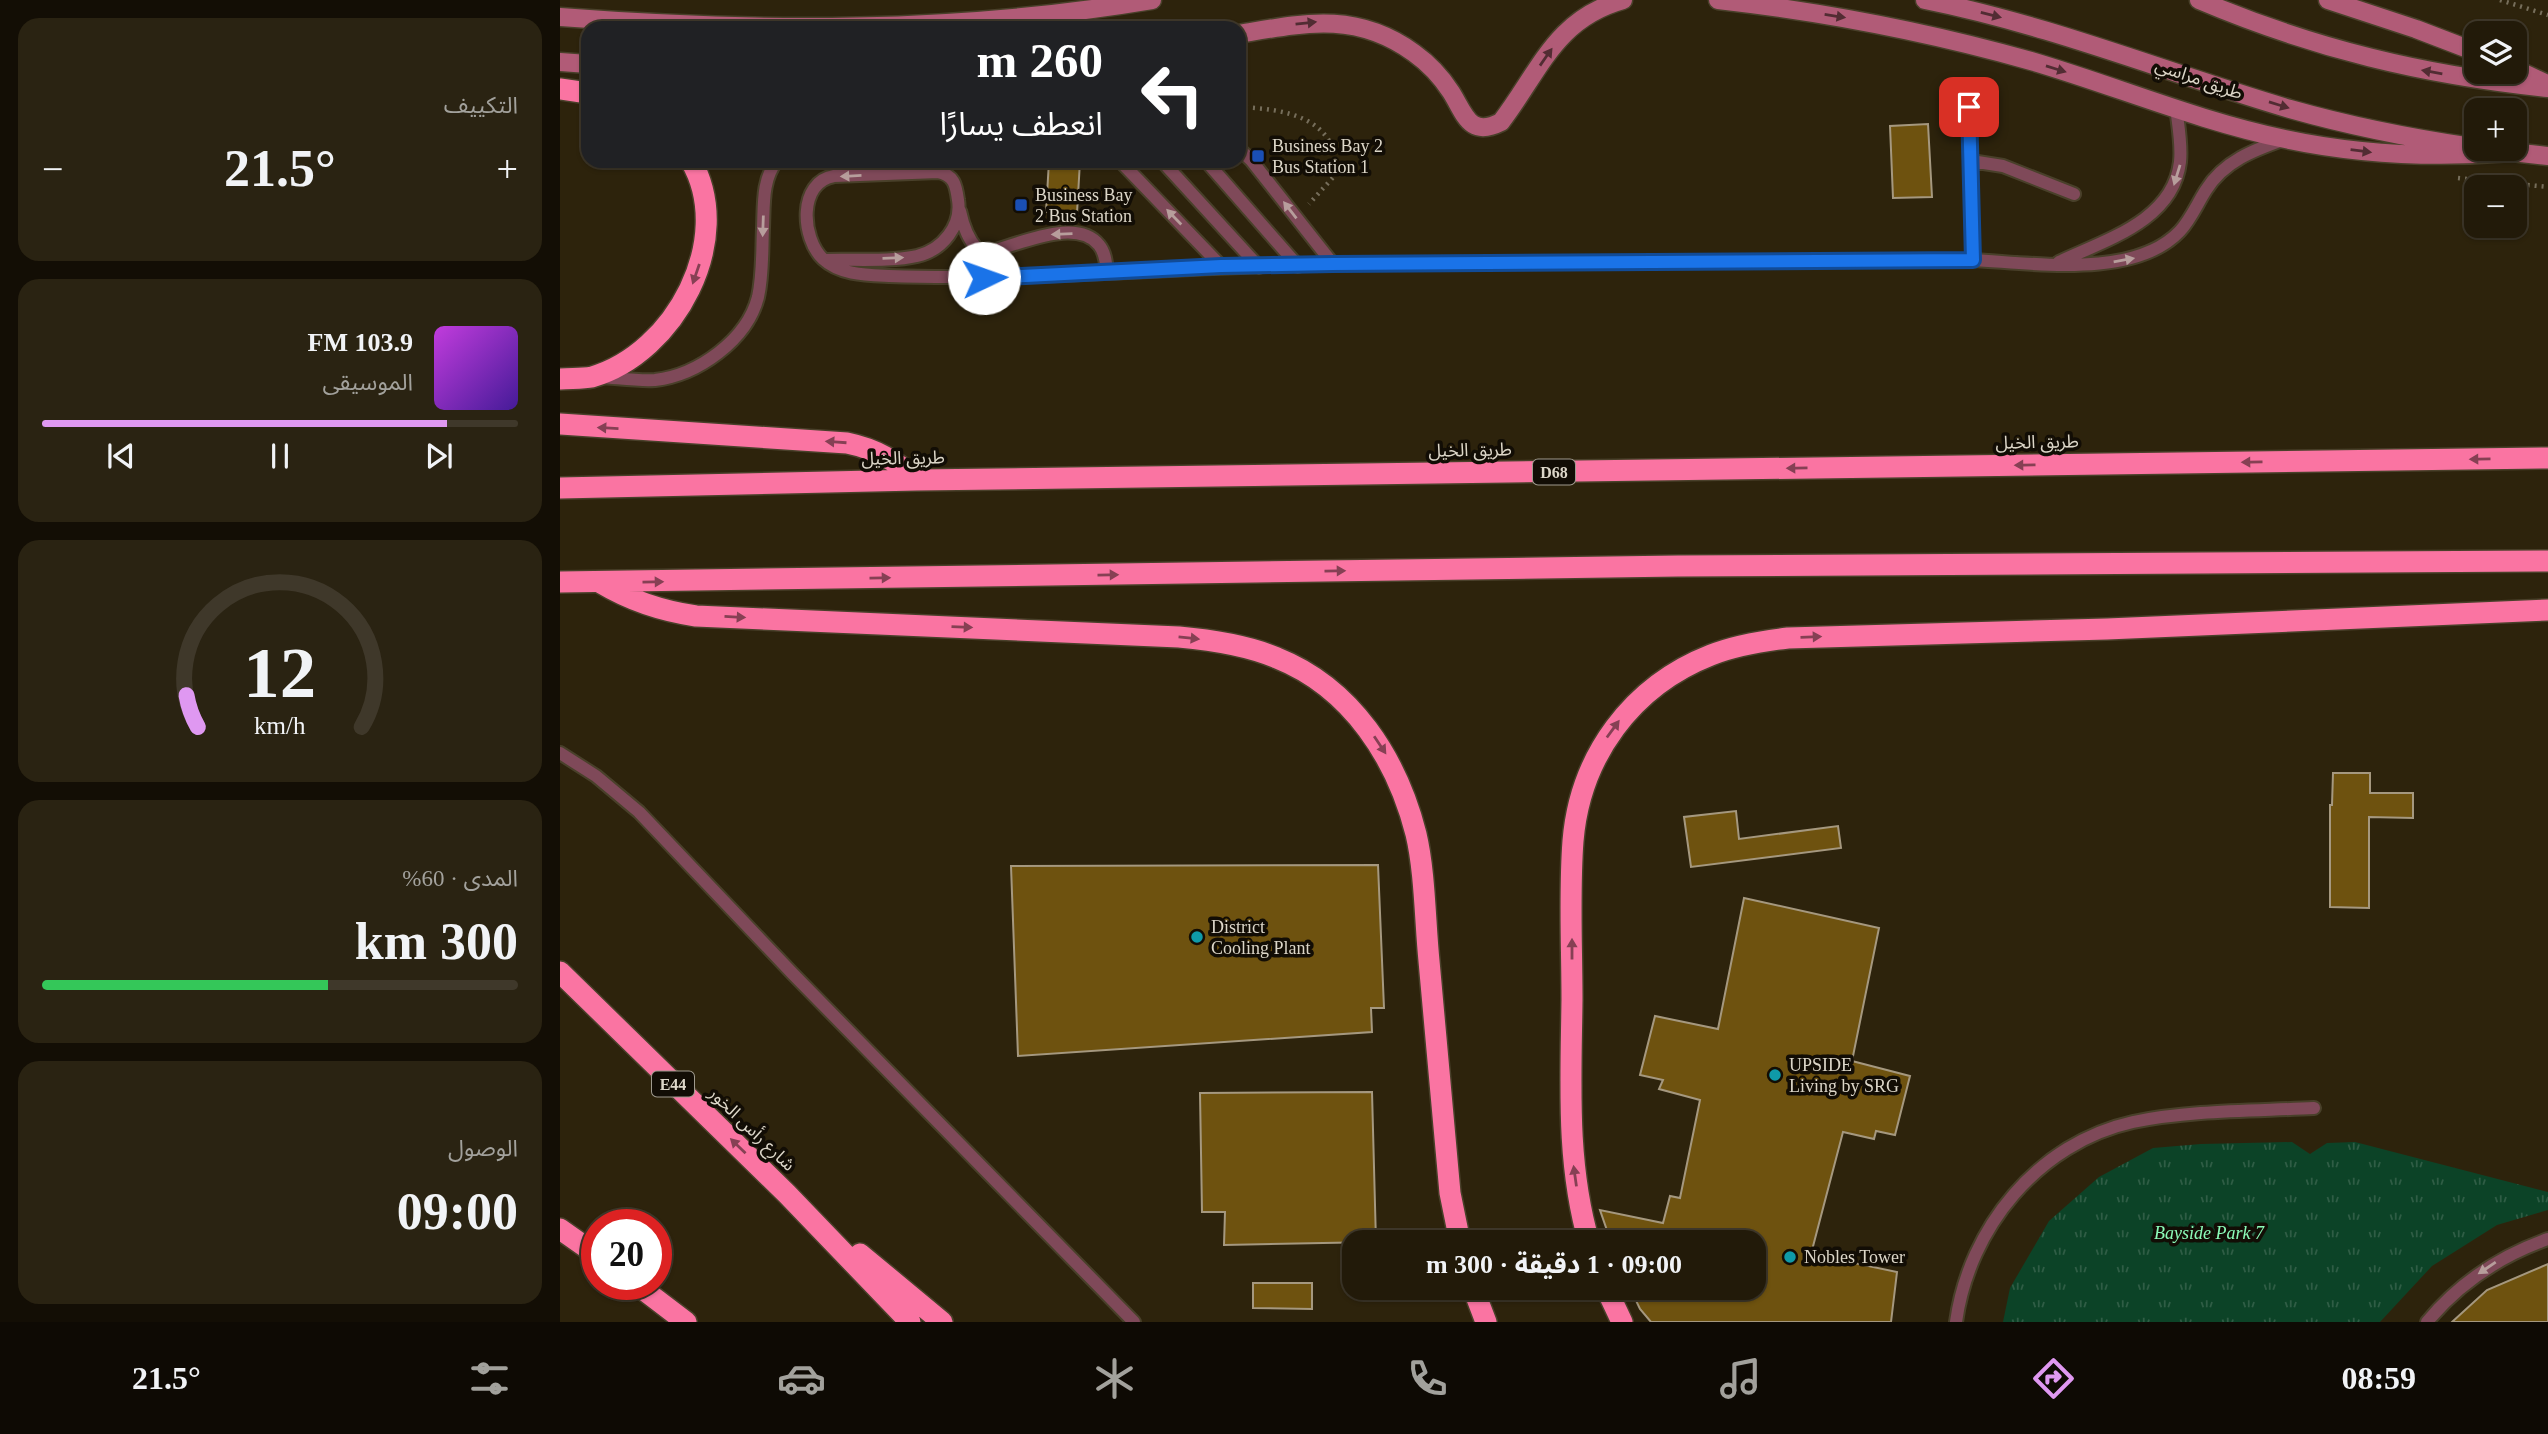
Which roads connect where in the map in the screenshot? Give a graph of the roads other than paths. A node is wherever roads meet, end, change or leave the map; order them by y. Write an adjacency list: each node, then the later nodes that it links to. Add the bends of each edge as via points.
1 (1152, 0): 9 (street)
2 (1623, 0): 10 (street, one-way to 2, via 1325,22 1374,30 1426,63 1469,123 1491,127 1501,122 1574,24)
3 (1718, 0): 19 (street, one-way to 19, via 1921,33)
4 (1925, 0): 21 (street, طريق مراسي, one-way to 21, via 2066,36 2324,118)
5 (2199, 0): 15 (street, one-way to 5, via 2463,78 2357,56)
6 (2328, 0): 11 (street)
7 (560, 17): 8 (street)
8 (619, 21)
9 (983, 21)
10 (1246, 33)
11 (2464, 47)
12 (560, 62): 13 (street)
13 (581, 64)
14 (2527, 75): 15 (street)
15 (2548, 86)
16 (560, 89): 17 (highway)
17 (581, 92)
18 (1969, 107): 26 (lane)
19 (2176, 107): 20 (street); 38 (lane, one-way to 38, via 2180,163 2165,200 2126,231)
20 (2285, 139): 24 (street, one-way to 24, via 2390,154); 38 (lane, one-way to 20, via 2127,261 2156,250 2181,231 2207,188 2228,165)
21 (2464, 145)
22 (2527, 154): 25 (street)
23 (1246, 155): 37 (lane, one-way to 23)
24 (2464, 155)
25 (2548, 156)
26 (1971, 161): 32 (lane, via 2003,166); 36 (lane)
27 (695, 168): 44 (highway, one-way to 44, via 705,200 706,233 688,296 669,324 644,347)
28 (772, 168): 44 (lane, one-way to 44, via 764,193 758,297 740,333 691,369 673,376 654,380)
29 (1127, 168): 39 (lane, one-way to 29)
30 (1168, 168): 41 (lane)
31 (1212, 168): 40 (lane)
32 (2074, 194)
33 (960, 211): 34 (lane, via 967,237); 35 (lane, one-way to 33, via 918,256 945,239); 35 (lane, one-way to 35, via 955,183 945,173 827,177 814,187 808,202 811,238)
34 (982, 254): 42 (lane, one-way to 34, via 1098,243 1083,235 1038,236); 43 (lane)
35 (825, 260): 43 (lane, via 869,275)
36 (1973, 260): 37 (lane); 38 (lane)
37 (1333, 264): 40 (lane)
38 (2056, 264)
39 (1221, 266): 41 (lane); 42 (lane)
40 (1298, 266): 41 (lane)
41 (1259, 267)
42 (1107, 271): 43 (lane)
43 (1020, 276)
44 (591, 377): 45 (highway)
45 (560, 379)
46 (560, 424): 48 (highway, one-way to 46, via 886,456 848,443)
47 (2548, 458): 48 (highway, طريق الخيل / D68, one-way to 48)
48 (917, 480): 49 (highway, طريق الخيل / D68)
49 (560, 488)
50 (2548, 561): 52 (highway, one-way to 50, via 1678,566)
51 (560, 582): 52 (highway)
52 (600, 582): 59 (highway, one-way to 59, via 637,602 696,616 1179,636 1278,658 1323,685 1368,727 1388,758 1416,836 1450,1193)
53 (2548, 610): 60 (highway, one-way to 53, via 1572,1142 1573,842 1584,787 1605,740 1638,700 1664,679 1737,646 1788,638)
54 (560, 753): 69 (lane, via 639,812)
55 (560, 972): 57 (highway, شارع رأس الخور / E44, one-way to 55)
56 (2314, 1108): 72 (lane, via 2160,1117 2110,1129 2073,1146 2047,1163 2003,1206 1972,1260)
57 (787, 1194): 67 (highway, شارع رأس الخور / E44); 68 (highway)
58 (560, 1229): 62 (highway)
59 (1458, 1230)
60 (1587, 1230)
61 (2548, 1239): 73 (lane, one-way to 73, via 2494,1263 2466,1282)
62 (581, 1244)
63 (657, 1300): 66 (highway)
64 (1478, 1300): 70 (highway)
65 (1612, 1300): 71 (highway)
66 (686, 1322)
67 (910, 1322)
68 (942, 1322)
69 (1134, 1322)
70 (1486, 1322)
71 (1622, 1322)
72 (1956, 1322)
73 (2427, 1322)

